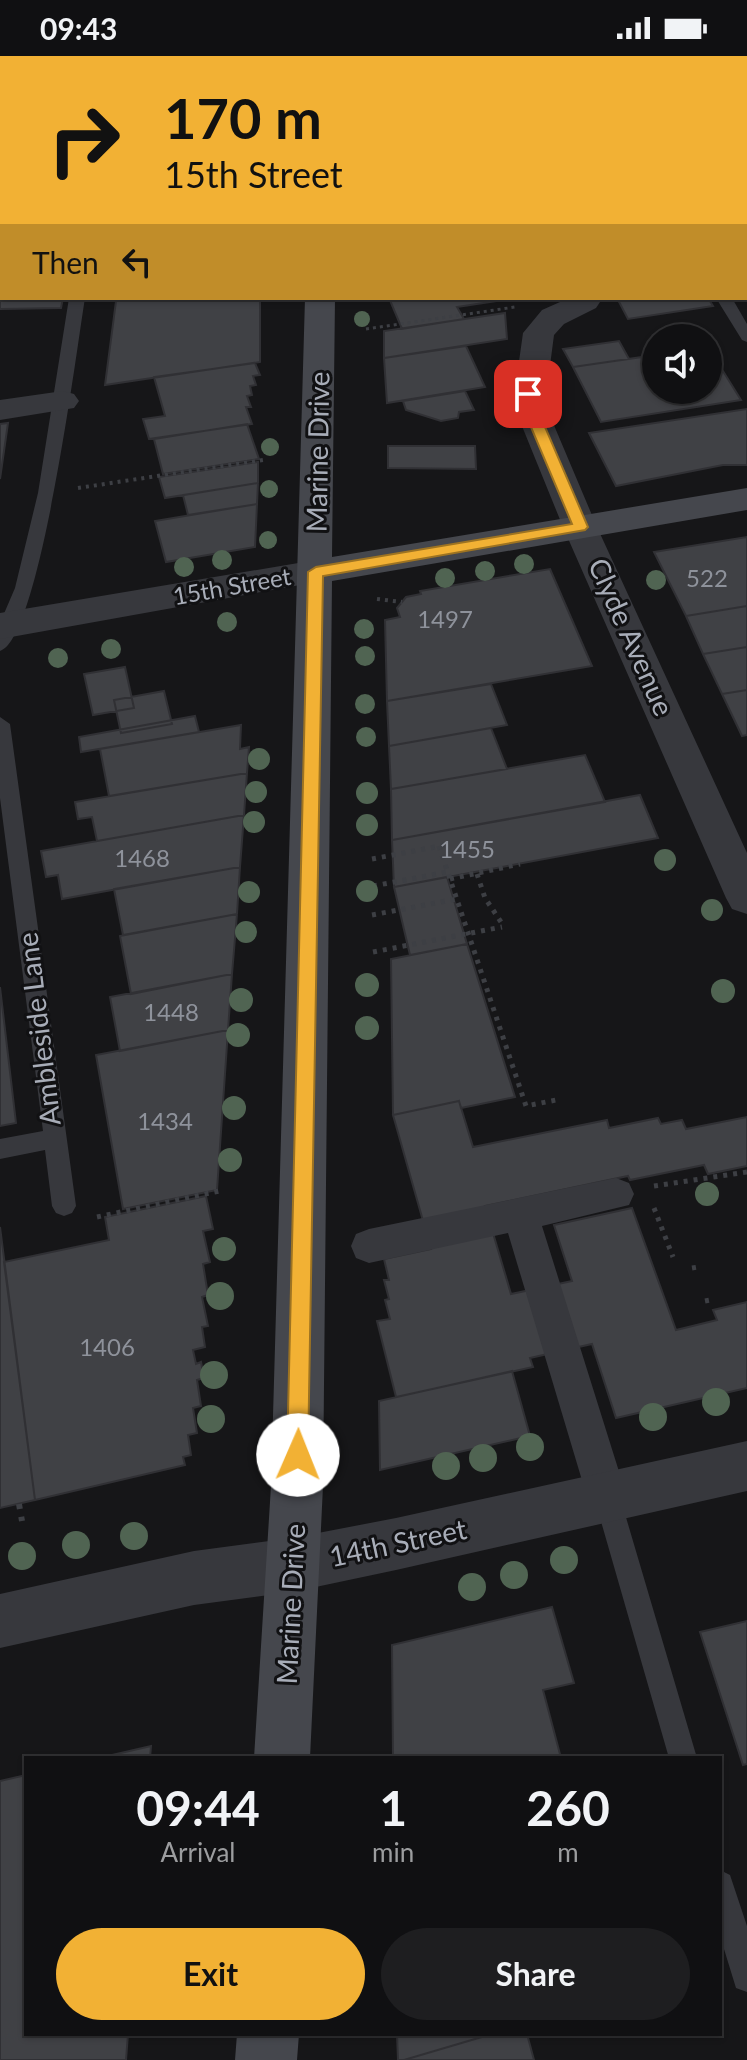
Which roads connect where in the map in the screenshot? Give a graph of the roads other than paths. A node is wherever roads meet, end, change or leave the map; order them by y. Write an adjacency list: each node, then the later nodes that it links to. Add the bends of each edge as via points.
1 (77, 300): 6 (lane)
2 (320, 300): 10 (main road, Marine Drive)
3 (584, 300): 9 (street, Clyde Avenue, via 553,317 539,333 528,394)
4 (725, 300): 5 (lane)
5 (747, 337)
6 (63, 401): 7 (street); 11 (lane, via 24,588)
7 (0, 410)
8 (747, 499): 9 (main road, 15th Street)
9 (580, 527): 10 (main road, 15th Street); 13 (street, Clyde Avenue)
10 (316, 572): 11 (street, 15th Street); 22 (main road, Marine Drive)
11 (3, 632)
12 (0, 724): 14 (lane, Ambleside Lane)
13 (747, 898)
14 (55, 1138): 15 (lane, Ambleside Lane); 17 (lane)
15 (0, 1149)
16 (631, 1191): 18 (street)
17 (64, 1206)
18 (520, 1214): 19 (street); 21 (street)
19 (369, 1246)
20 (747, 1466): 21 (street, 14th Street)
21 (607, 1497): 22 (street, 14th Street); 25 (lane)
22 (292, 1565): 23 (street, 14th Street, via 194,1578); 24 (main road, Marine Drive)
23 (0, 1621)
24 (282, 1756)
25 (682, 1756)
26 (722, 1892): 27 (lane)
27 (747, 1977)
28 (268, 2036): 29 (main road)
29 (266, 2060)

